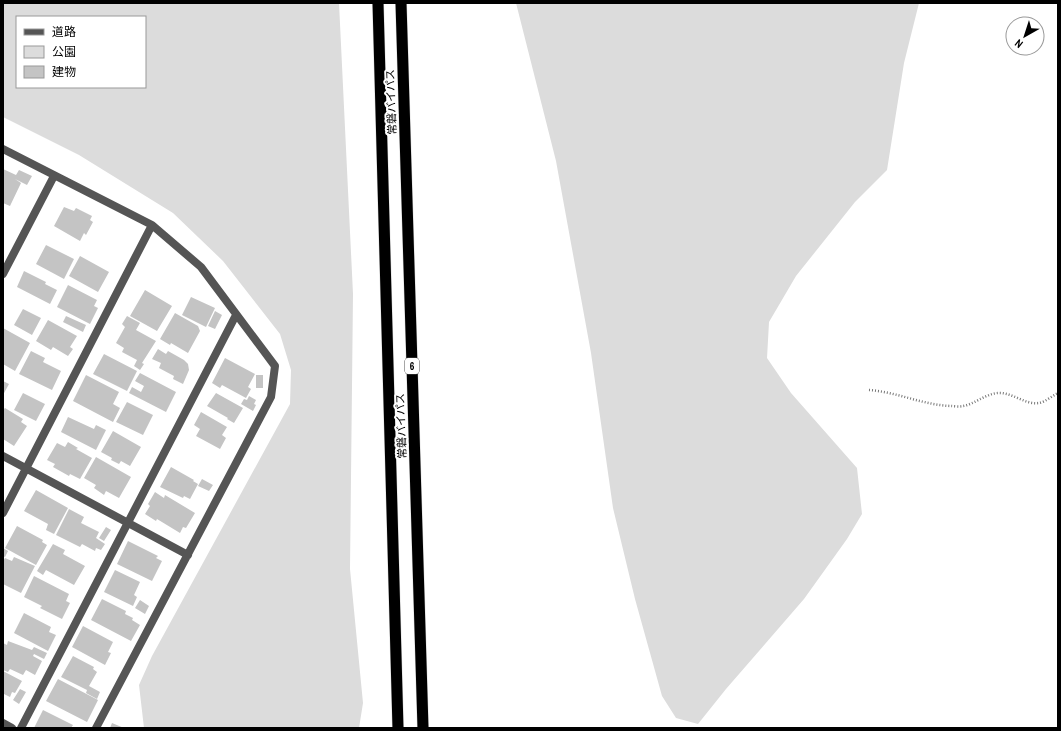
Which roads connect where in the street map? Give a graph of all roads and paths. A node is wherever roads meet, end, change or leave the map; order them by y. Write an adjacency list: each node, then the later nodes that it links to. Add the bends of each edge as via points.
1 (378, 3): 19 (highway, 常磐バイパス)
2 (401, 3): 20 (highway, 常磐バイパス / 6)
3 (3, 149): 4 (street)
4 (54, 176): 5 (street); 6 (street)
5 (152, 225): 7 (street, via 201,267); 11 (street)
6 (3, 274)
7 (236, 315): 13 (street); 14 (street, via 275,366 272,397)
8 (869, 390): 9 (path, via 884,391 943,406 963,406 998,393 1040,403)
9 (1058, 393)
10 (3, 456): 11 (street)
11 (26, 468): 12 (street); 13 (street)
12 (3, 513)
13 (128, 523): 14 (street); 17 (street)
14 (188, 555): 18 (street)
15 (3, 723): 16 (street)
16 (12, 728)
17 (21, 728)
18 (96, 728)
19 (398, 728)
20 (423, 728)

